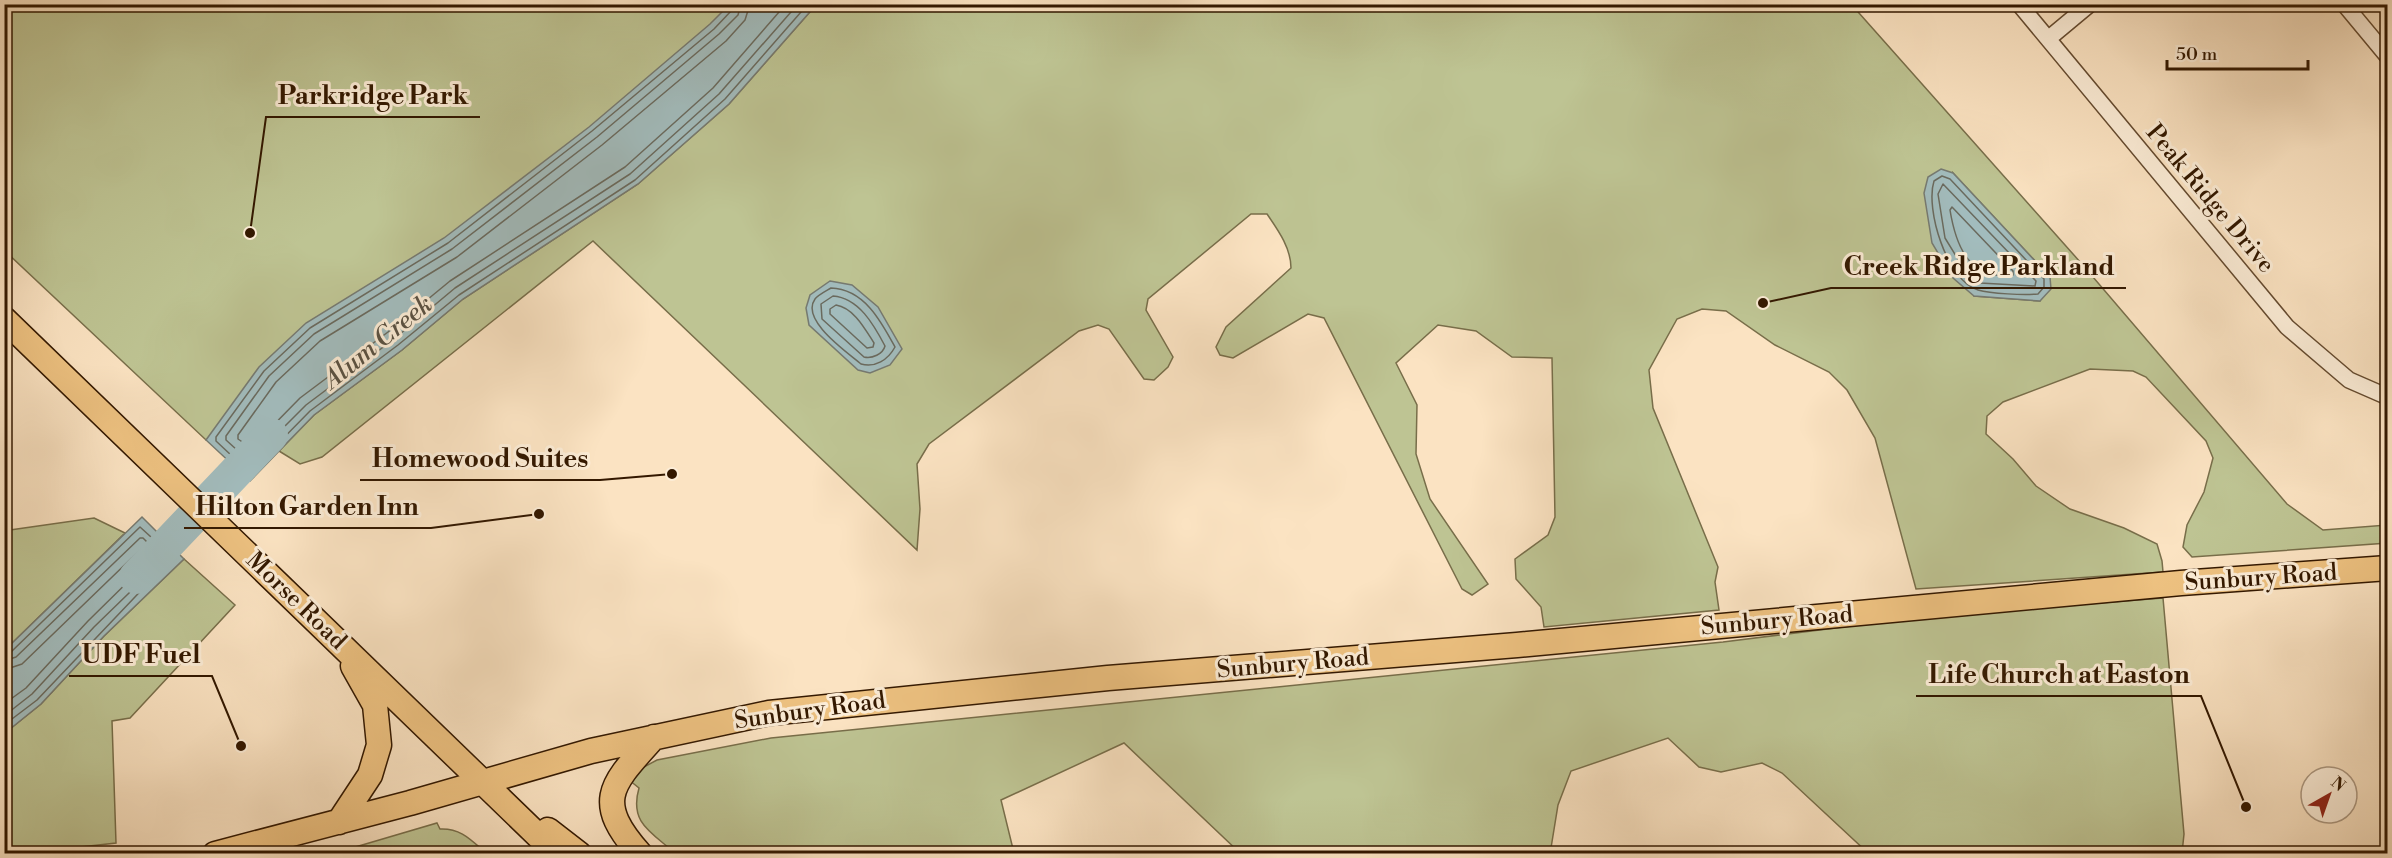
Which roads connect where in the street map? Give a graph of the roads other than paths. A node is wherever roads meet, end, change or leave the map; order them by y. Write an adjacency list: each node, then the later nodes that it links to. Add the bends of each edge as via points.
1 (2019, 4): 4 (street, Peak Ridge Drive)
2 (2090, 4): 4 (street)
3 (2344, 4): 5 (street)
4 (2048, 39): 7 (street, Peak Ridge Drive, via 2287,327 2349,380)
5 (2388, 57)
6 (4, 319): 9 (main road, Morse Road)
7 (2388, 397)
8 (2388, 568): 10 (main road, Sunbury Road, via 1108,678 769,713)
9 (340, 643): 11 (main road, Morse Road); 12 (main road, via 375,705 379,745 370,775)
10 (654, 737): 11 (main road, Sunbury Road); 16 (main road, via 616,783 612,806 619,830)
11 (484, 782): 12 (main road, Sunbury Road); 14 (main road, Morse Road); 15 (main road, Morse Road)
12 (339, 822): 13 (main road, Sunbury Road)
13 (215, 854)
14 (557, 854)
15 (579, 854)
16 (640, 854)

